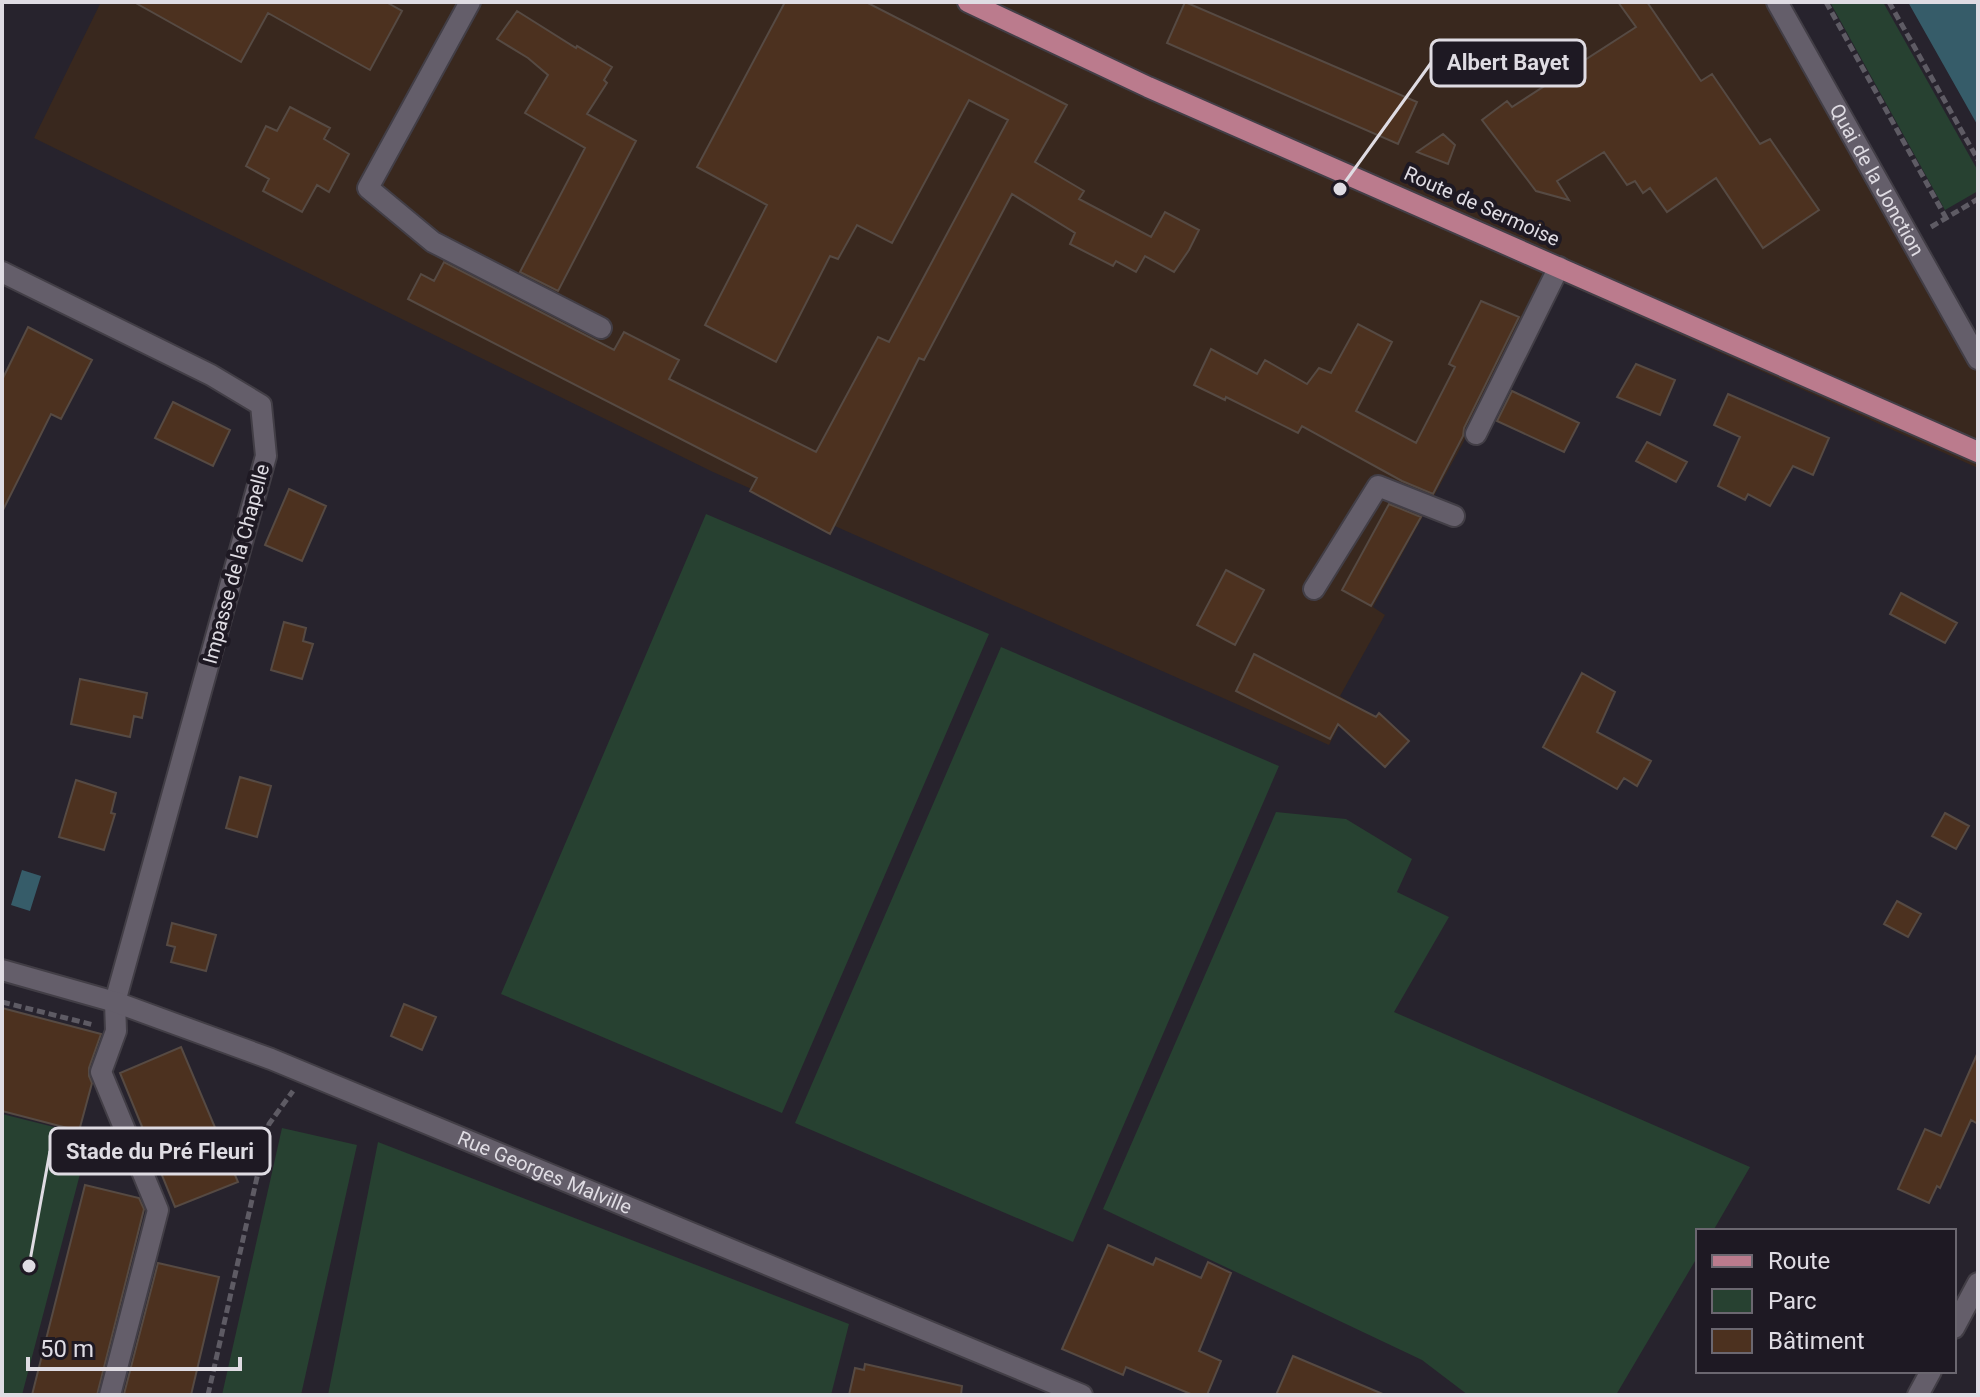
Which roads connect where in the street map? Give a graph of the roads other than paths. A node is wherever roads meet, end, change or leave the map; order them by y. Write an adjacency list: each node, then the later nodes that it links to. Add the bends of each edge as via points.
1 (470, 2): 6 (street, via 368,188 433,242)
2 (968, 2): 4 (main road, Route de Sermoise)
3 (1777, 2): 7 (street, Quai de la Jonction)
4 (1559, 267): 8 (street); 9 (main road, Route de Sermoise)
5 (2, 272): 13 (street, Impasse de la Chapelle, via 261,405 266,456)
6 (601, 328)
7 (1978, 359)
8 (1476, 434)
9 (1978, 452)
10 (1454, 516): 11 (street, via 1378,486)
11 (1314, 589)
12 (2, 970): 13 (street, Rue Georges Malville)
13 (115, 1002): 17 (street, via 116,1031 101,1072 158,1210); 18 (street, Rue Georges Malville, via 306,1073)
14 (1978, 1283): 15 (street)
15 (1956, 1324)
16 (1930, 1373): 19 (street)
17 (110, 1395)
18 (1082, 1395)
19 (1918, 1395)

